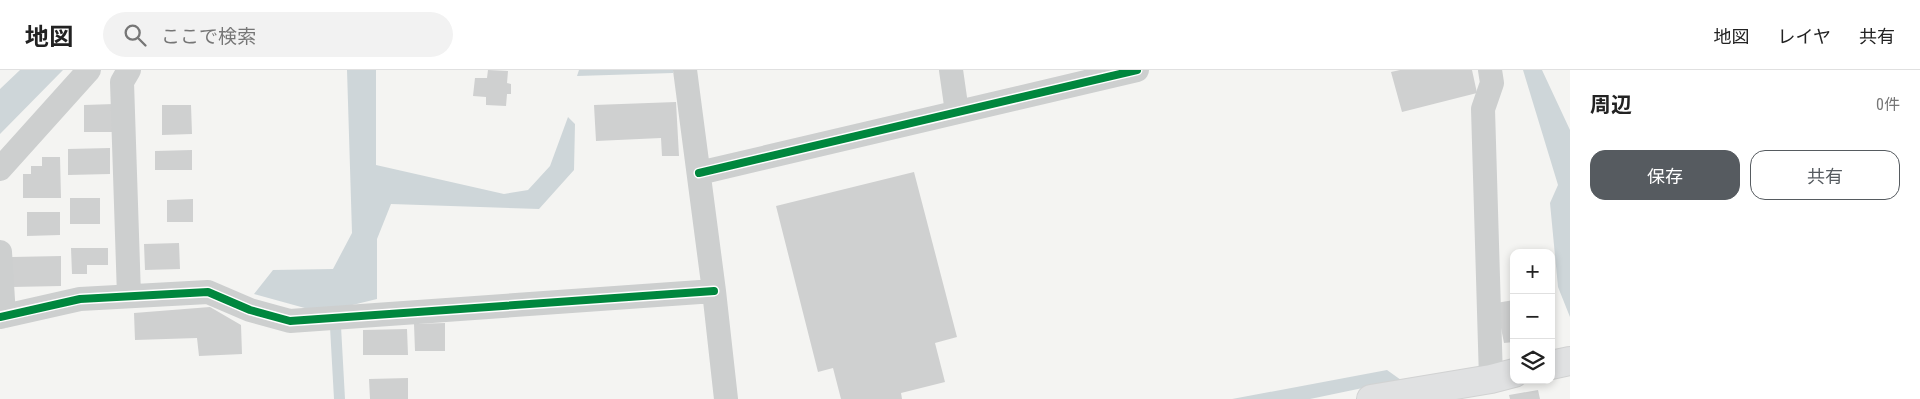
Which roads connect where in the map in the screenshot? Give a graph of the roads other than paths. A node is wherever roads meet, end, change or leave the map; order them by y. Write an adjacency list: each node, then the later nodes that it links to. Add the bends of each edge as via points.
1 (89, 70): 8 (street)
2 (129, 70): 12 (street, via 122,82)
3 (685, 70): 9 (street)
4 (951, 70): 7 (street)
5 (1137, 70): 7 (street)
6 (1490, 70): 16 (street, via 1492,82 1483,109)
7 (957, 112): 9 (street)
8 (0, 169)
9 (699, 173): 11 (street)
10 (0, 252): 13 (street)
11 (714, 291): 12 (street, via 290,321 250,310 208,292); 17 (street)
12 (129, 296): 13 (street, via 80,299)
13 (2, 317)
14 (1570, 361): 15 (highway)
15 (1555, 364)
16 (1502, 376): 18 (highway)
17 (726, 399)
18 (1370, 399)

